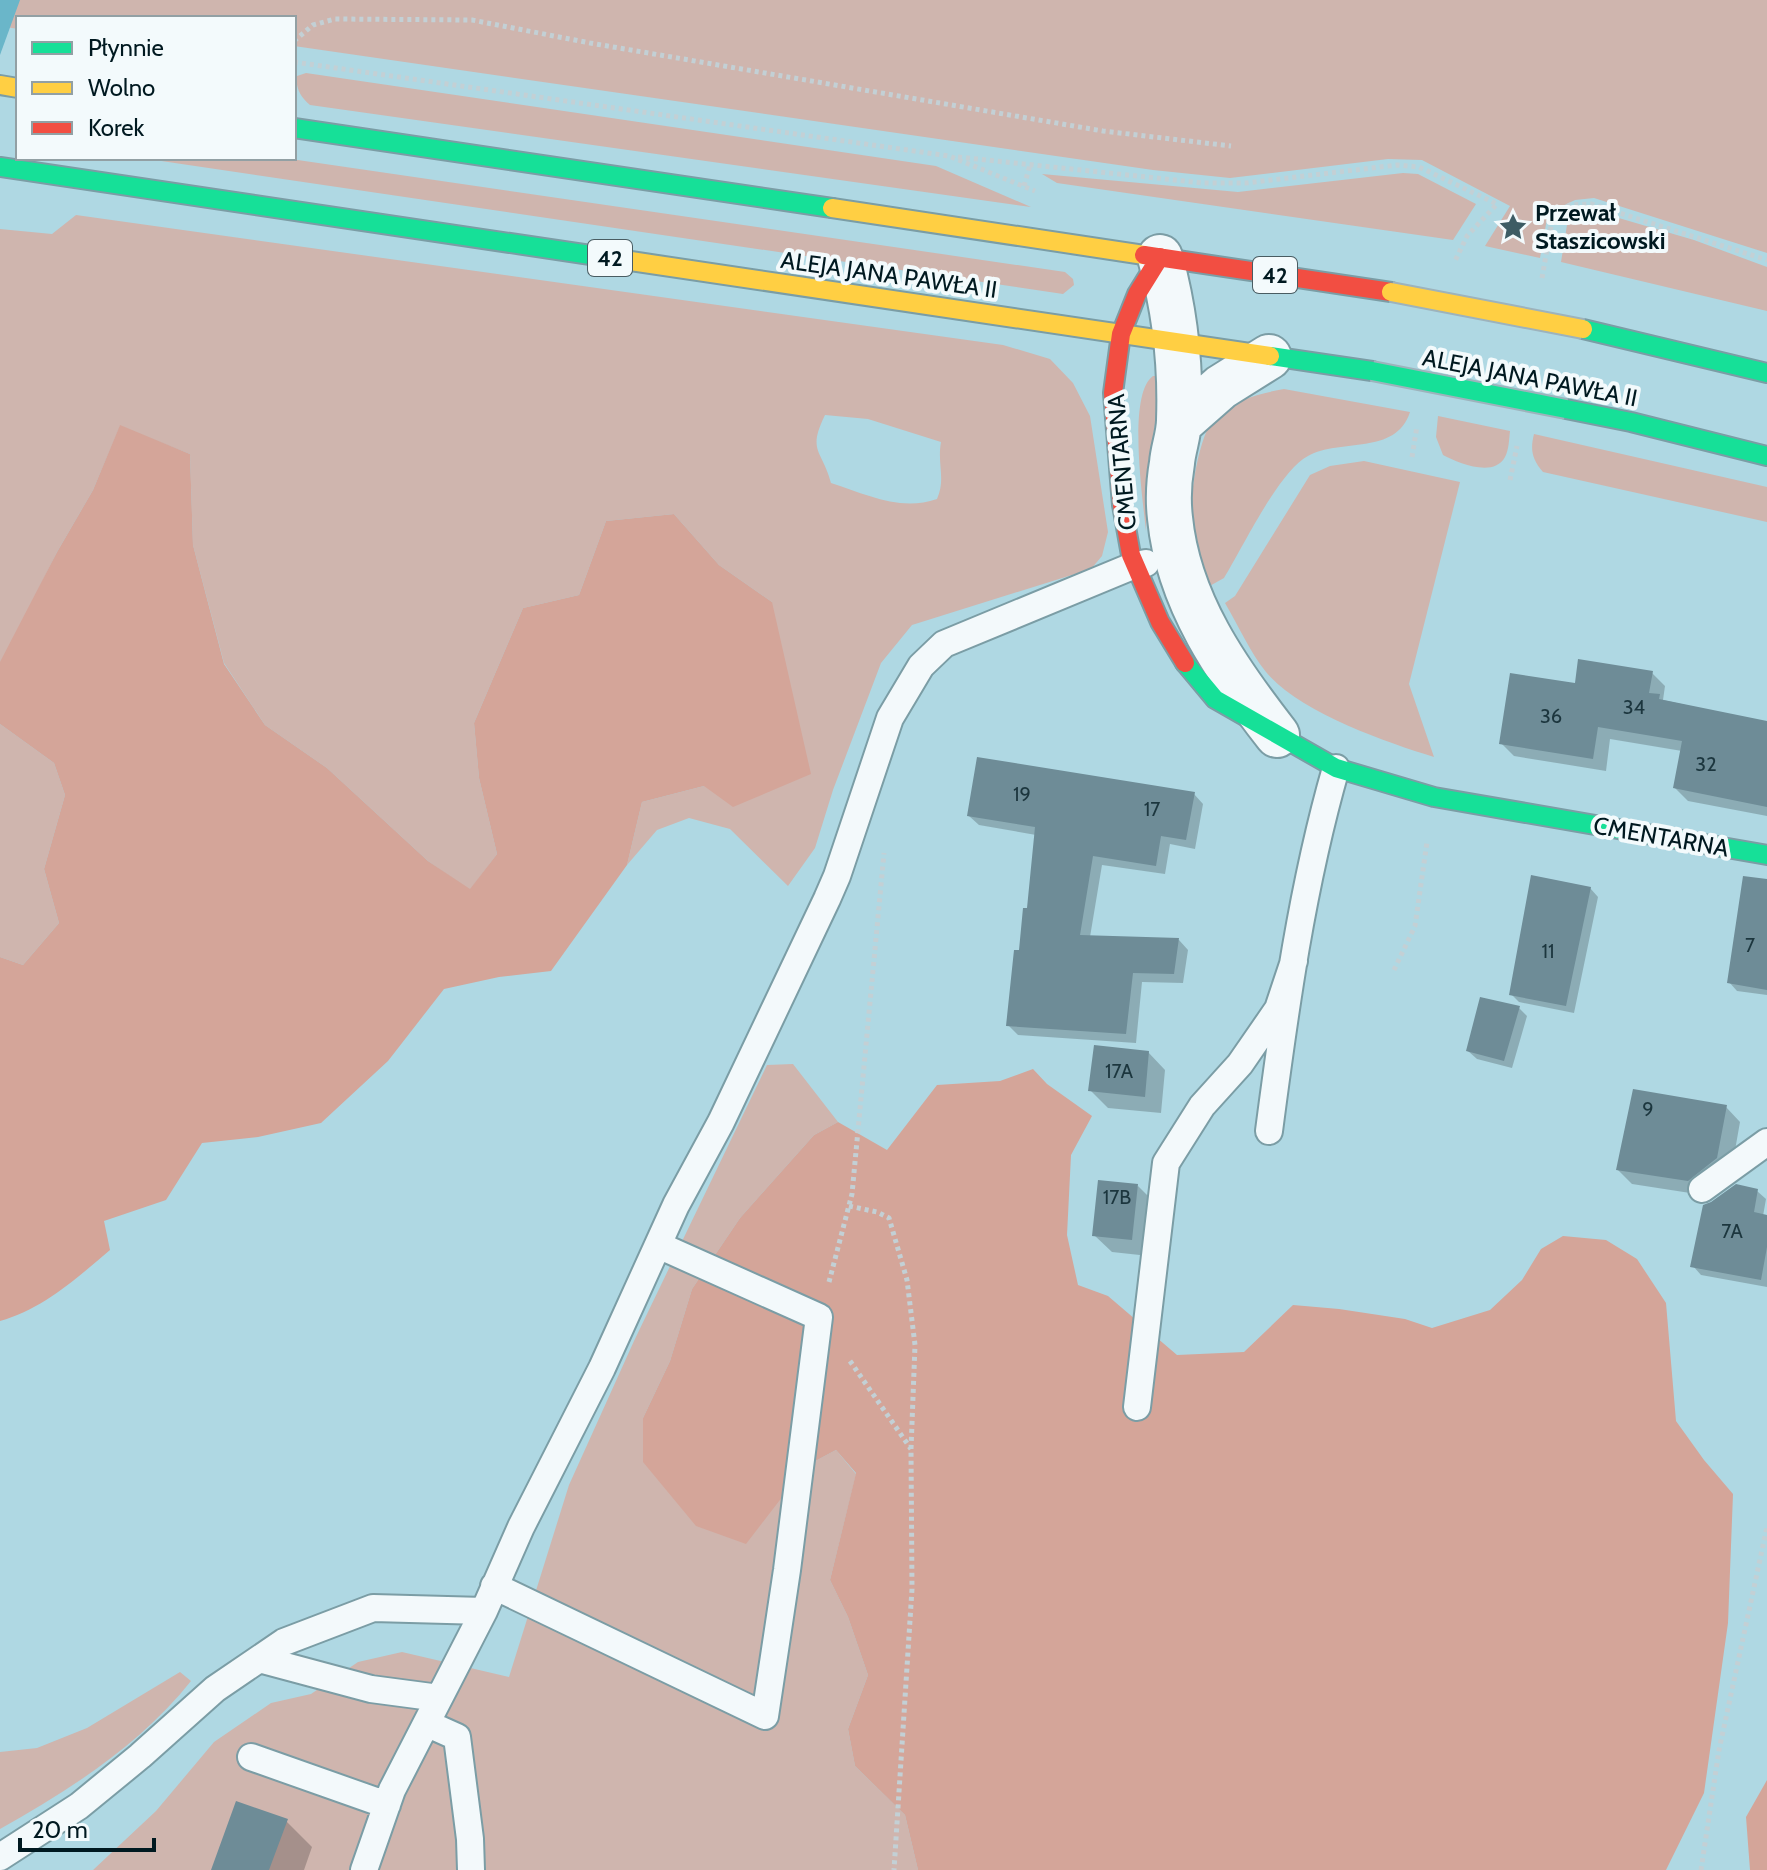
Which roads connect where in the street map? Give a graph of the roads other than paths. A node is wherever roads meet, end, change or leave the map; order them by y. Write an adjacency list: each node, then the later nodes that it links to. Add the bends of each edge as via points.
1 (296, 128): 3 (main road, 42)
2 (0, 167): 4 (main road, ALEJA JANA PAWŁA II / 42)
3 (1160, 257): 4 (main road, CMENTARNA); 5 (street, CMENTARNA); 7 (main road, 42, bridge, via 1391,292 1583,329)
4 (1121, 334): 5 (main road, ALEJA JANA PAWŁA II / 42); 11 (main road, CMENTARNA, via 1113,393 1122,505)
5 (1178, 342): 6 (main road, ALEJA JANA PAWŁA II / 42); 8 (street, CMENTARNA)
6 (1269, 357): 8 (street, via 1221,387); 9 (main road, ALEJA JANA PAWŁA II / 42, bridge, via 1566,409)
7 (1767, 373)
8 (1179, 424): 10 (street, CMENTARNA, via 1171,464 1170,516)
9 (1767, 456)
10 (1177, 560): 11 (lane); 12 (street, CMENTARNA, via 1216,649)
11 (1135, 565): 12 (main road, CMENTARNA, via 1160,622 1200,682 1215,699); 19 (lane, via 964,634 921,666 890,718 815,926)
12 (1280, 738): 13 (main road, CMENTARNA)
13 (1336, 768): 14 (main road, CMENTARNA, via 1434,797); 15 (lane)
14 (1767, 855)
15 (1294, 961): 16 (lane); 20 (lane, via 1278,1009 1240,1064 1202,1106 1166,1163)
16 (1269, 1131)
17 (1767, 1142): 18 (lane)
18 (1702, 1189)
19 (658, 1245): 21 (lane); 21 (lane, via 819,1317 765,1716)
20 (1137, 1407)
21 (494, 1586): 22 (lane)
22 (484, 1611): 23 (lane, via 373,1608 284,1642); 24 (lane)
23 (259, 1659): 24 (lane, via 371,1689); 28 (lane, via 215,1689 79,1806)
24 (439, 1698): 25 (lane)
25 (428, 1724): 27 (lane); 30 (lane, via 457,1737)
26 (251, 1757): 27 (lane)
27 (387, 1805): 29 (lane)
28 (0, 1857)
29 (364, 1870)
30 (471, 1870)

